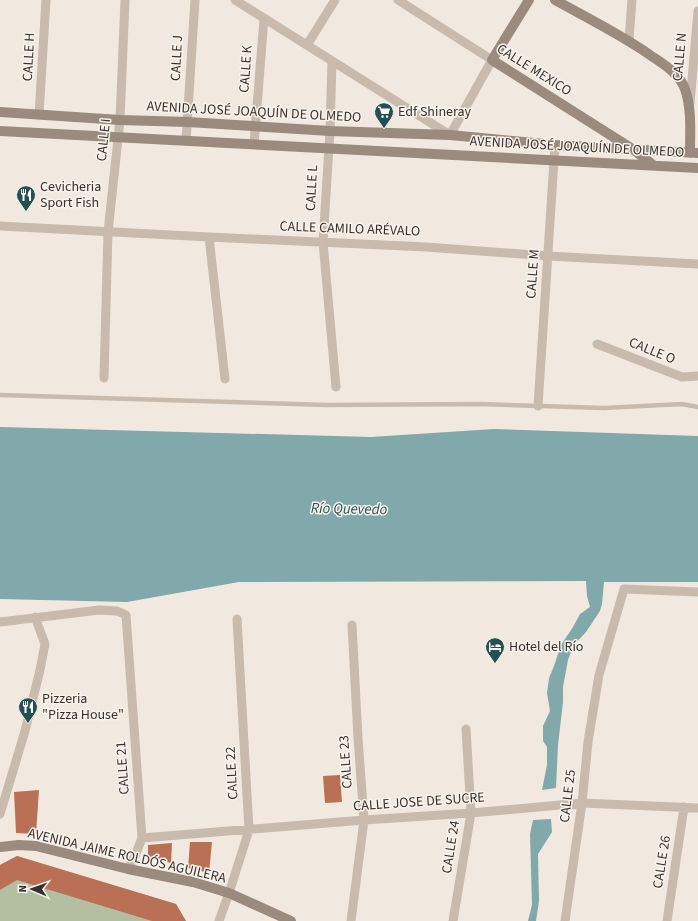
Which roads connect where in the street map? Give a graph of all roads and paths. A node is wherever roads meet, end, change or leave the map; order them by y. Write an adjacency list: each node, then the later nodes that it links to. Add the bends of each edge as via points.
1 (46, 0): 18 (street, CALLE H)
2 (124, 0): 19 (street, CALLE I)
3 (195, 0): 20 (street, CALLE J)
4 (235, 0): 11 (street)
5 (335, 0): 13 (street)
6 (398, 0): 14 (street, CALLE MEXICO)
7 (528, 0): 14 (main road)
8 (555, 0): 12 (main road)
9 (632, 0): 12 (street)
10 (698, 10): 16 (street, CALLE N)
11 (264, 19): 13 (street); 21 (street, CALLE K)
12 (629, 40): 16 (main road, via 674,73 684,88)
13 (307, 45): 15 (street)
14 (492, 60): 24 (street); 30 (main road, CALLE MEXICO)
15 (332, 61): 23 (street, CALLE L); 24 (street)
16 (690, 106): 31 (main road)
17 (0, 112): 18 (main road, AVENIDA JOSÉ JOAQUÍN DE OLMEDO)
18 (40, 115): 19 (main road, AVENIDA JOSÉ JOAQUÍN DE OLMEDO)
19 (120, 120): 20 (main road, AVENIDA JOSÉ JOAQUÍN DE OLMEDO); 25 (street, CALLE I)
20 (188, 122): 21 (main road, AVENIDA JOSÉ JOAQUÍN DE OLMEDO); 26 (street, CALLE J)
21 (255, 127): 23 (main road, AVENIDA JOSÉ JOAQUÍN DE OLMEDO); 27 (street, CALLE K)
22 (0, 131): 25 (main road, AVENIDA JOSÉ JOAQUÍN DE OLMEDO)
23 (330, 131): 24 (main road, AVENIDA JOSÉ JOAQUÍN DE OLMEDO); 29 (street, CALLE L)
24 (450, 135): 28 (main road, AVENIDA JOSÉ JOAQUÍN DE OLMEDO)
25 (118, 137): 26 (main road, AVENIDA JOSÉ JOAQUÍN DE OLMEDO); 36 (street, CALLE I)
26 (186, 141): 27 (main road, AVENIDA JOSÉ JOAQUÍN DE OLMEDO)
27 (254, 144): 29 (main road, AVENIDA JOSÉ JOAQUÍN DE OLMEDO)
28 (555, 144): 30 (main road, AVENIDA JOSÉ JOAQUÍN DE OLMEDO); 32 (street, CALLE M)
29 (328, 148): 32 (main road, AVENIDA JOSÉ JOAQUÍN DE OLMEDO); 38 (street, CALLE L)
30 (634, 150): 31 (main road, AVENIDA JOSÉ JOAQUÍN DE OLMEDO); 33 (main road, CALLE MEXICO)
31 (694, 153)
32 (554, 160): 33 (main road, AVENIDA JOSÉ JOAQUÍN DE OLMEDO); 39 (street, CALLE M)
33 (653, 165): 34 (main road, AVENIDA JOSÉ JOAQUÍN DE OLMEDO)
34 (698, 168)
35 (0, 226): 36 (street, CALLE CAMILO ARÉVALO)
36 (108, 232): 37 (street, CALLE CAMILO ARÉVALO); 43 (street, CALLE I)
37 (208, 237): 38 (street, CALLE CAMILO ARÉVALO); 44 (street)
38 (323, 242): 39 (street, CALLE CAMILO ARÉVALO); 45 (street, CALLE L)
39 (548, 256): 40 (street, CALLE CAMILO ARÉVALO); 47 (street, CALLE M)
40 (698, 264)
41 (597, 344): 42 (street, CALLE O, via 682,378)
42 (698, 376)
43 (104, 378)
44 (225, 379)
45 (336, 387)
46 (0, 395): 47 (lane, via 327,405)
47 (538, 406): 48 (lane, via 604,408 682,404)
48 (698, 407)
49 (698, 592): 55 (street, CALLE 25, via 624,589 599,675 588,742)
50 (35, 617): 52 (street); 59 (street, via 44,644 40,670); 62 (street, CALLE 21, via 99,610 117,611 126,615)
51 (237, 619): 61 (street, CALLE 22)
52 (0, 622)
53 (352, 625): 60 (street, CALLE 23)
54 (466, 729): 58 (street, CALLE 24)
55 (582, 803): 56 (street, CALLE JOSE DE SUCRE); 58 (street, CALLE JOSE DE SUCRE); 70 (street, CALLE 25)
56 (684, 807): 57 (street, CALLE JOSE DE SUCRE); 71 (street, CALLE 26)
57 (698, 808)
58 (471, 813): 60 (street, CALLE JOSE DE SUCRE); 69 (street, CALLE 24)
59 (0, 814)
60 (364, 820): 61 (street, CALLE JOSE DE SUCRE); 68 (street, CALLE 23)
61 (249, 830): 62 (street, CALLE JOSE DE SUCRE); 65 (street, CALLE 22)
62 (142, 838): 64 (street, CALLE 21)
63 (0, 847): 64 (main road, AVENIDA JAIME ROLDÓS AGUILERA, via 36,846)
64 (128, 869): 65 (main road, AVENIDA JAIME ROLDÓS AGUILERA, via 193,882)
65 (229, 894): 66 (street, CALLE 22); 67 (main road, AVENIDA JAIME ROLDÓS AGUILERA)
66 (219, 921)
67 (290, 921)
68 (351, 921)
69 (453, 921)
70 (565, 921)
71 (667, 921)

